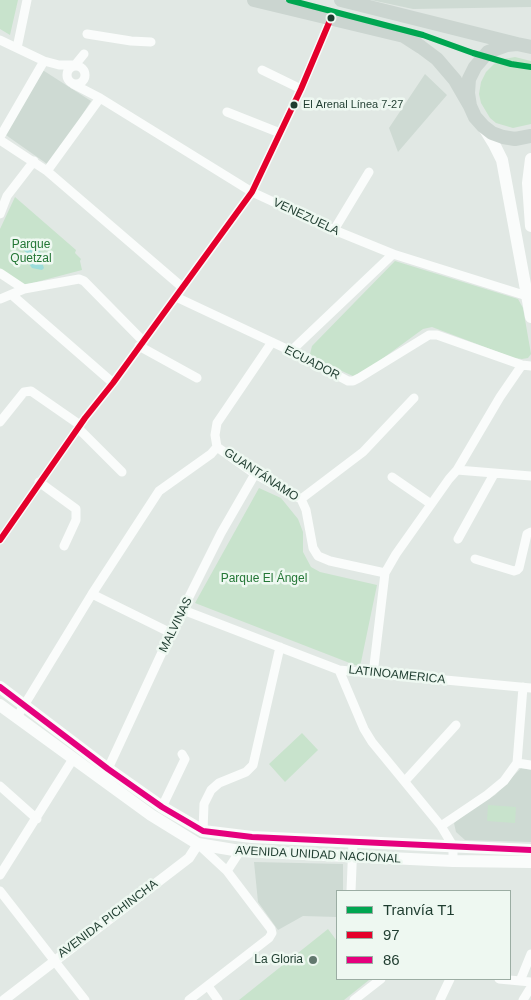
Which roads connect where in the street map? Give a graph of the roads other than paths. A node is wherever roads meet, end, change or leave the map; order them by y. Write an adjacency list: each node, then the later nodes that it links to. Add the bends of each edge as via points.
1 (27, 0): 9 (street)
2 (254, 0): 4 (main road)
3 (341, 0): 8 (main road)
4 (331, 18): 15 (street); 17 (main road, via 404,36 437,59 455,80)
5 (88, 34): 7 (street)
6 (0, 40): 9 (street, VENEZUELA)
7 (151, 42)
8 (524, 46): 17 (main road, via 497,48 484,56 469,80)
9 (17, 48): 10 (street, VENEZUELA)
10 (44, 61): 11 (street, VENEZUELA); 14 (street, VENEZUELA); 22 (street)
11 (75, 65): 13 (street, via 81,67); 14 (street, via 66,76)
12 (262, 70): 15 (street)
13 (85, 74): 14 (street, via 81,83); 16 (street, VENEZUELA, via 91,89)
14 (71, 82): 16 (street, VENEZUELA)
15 (302, 89): 20 (street)
16 (100, 98): 25 (street); 27 (street, VENEZUELA)
17 (470, 106): 19 (main road)
18 (227, 112): 20 (street)
19 (483, 126): 21 (main road, via 503,137); 38 (main road, via 502,160)
20 (280, 133): 27 (street)
21 (531, 136)
22 (0, 138): 24 (street)
23 (531, 160): 28 (main road, via 528,183)
24 (34, 161): 25 (street); 29 (street, via 7,196)
25 (47, 171): 34 (street)
26 (369, 172): 31 (street)
27 (252, 192): 31 (street, VENEZUELA); 34 (street)
28 (530, 209): 30 (main road)
29 (0, 214)
30 (531, 226)
31 (334, 230): 32 (street, VENEZUELA)
32 (392, 254): 38 (street, VENEZUELA); 43 (street)
33 (0, 273): 35 (street)
34 (182, 287): 37 (street)
35 (24, 290): 36 (street); 42 (street, via 79,279 84,281)
36 (12, 294): 39 (street); 46 (street)
37 (176, 296): 41 (street, ECUADOR); 42 (street)
38 (529, 297): 40 (main road)
39 (0, 299)
40 (531, 317)
41 (272, 342): 43 (street, ECUADOR); 50 (street, GUANTÁNAMO, via 217,423 214,435)
42 (141, 343): 45 (street); 46 (street)
43 (291, 351): 44 (street, ECUADOR, via 348,381 429,335)
44 (527, 365): 51 (street, via 500,396)
45 (197, 378)
46 (113, 383): 49 (street)
47 (414, 398): 58 (street, via 363,452)
48 (0, 422): 49 (street, via 24,392 30,391)
49 (79, 427): 52 (street); 57 (street)
50 (217, 447): 53 (street, GUANTÁNAMO); 66 (street, via 159,491)
51 (457, 470): 54 (street); 59 (street)
52 (122, 472)
53 (255, 474): 58 (street, GUANTÁNAMO); 67 (street, MALVINAS)
54 (494, 474): 55 (street); 61 (street)
55 (531, 476)
56 (392, 477): 59 (street)
57 (39, 482): 62 (street); 63 (street, via 76,508 76,520)
58 (300, 499): 65 (street, GUANTÁNAMO, via 306,510 312,548 318,556)
59 (431, 504): 65 (street)
60 (531, 532): 64 (street, via 527,534 517,570)
61 (458, 538)
62 (0, 540)
63 (64, 546)
64 (475, 559)
65 (385, 573): 71 (street)
66 (92, 594): 68 (street); 75 (street)
67 (183, 610): 68 (street, MALVINAS); 69 (street, LATINOAMERICA)
68 (171, 633): 82 (street, MALVINAS)
69 (280, 647): 70 (street, LATINOAMERICA); 88 (street, via 253,764 246,772 219,782 211,790 204,804)
70 (339, 670): 71 (street, LATINOAMERICA); 83 (street, via 364,729)
71 (373, 674): 73 (street, LATINOAMERICA)
72 (0, 687): 75 (main road, AVENIDA UNIDAD NACIONAL)
73 (527, 688): 80 (street)
74 (0, 705): 76 (main road, AVENIDA UNIDAD NACIONAL)
75 (25, 706): 76 (street); 82 (main road, AVENIDA UNIDAD NACIONAL)
76 (16, 717): 79 (main road, AVENIDA UNIDAD NACIONAL)
77 (456, 725): 83 (street)
78 (182, 754): 85 (street, via 185,759)
79 (73, 759): 82 (main road, AVENIDA UNIDAD NACIONAL); 86 (street)
80 (517, 762): 81 (street); 87 (street, via 504,781)
81 (531, 764)
82 (105, 775): 85 (main road, AVENIDA UNIDAD NACIONAL); 90 (main road, AVENIDA UNIDAD NACIONAL, via 151,815)
83 (405, 781): 87 (street)
84 (0, 786): 86 (street)
85 (162, 807): 88 (main road, AVENIDA UNIDAD NACIONAL)
86 (37, 819): 98 (street)
87 (441, 826): 91 (street)
88 (202, 831): 89 (main road, AVENIDA UNIDAD NACIONAL); 90 (main road, AVENIDA PICHINCHA)
89 (353, 842): 91 (main road, AVENIDA UNIDAD NACIONAL); 94 (street)
90 (198, 844): 93 (main road, AVENIDA UNIDAD NACIONAL); 97 (street); 102 (street, AVENIDA PICHINCHA, via 189,858)
91 (453, 846): 92 (main road, AVENIDA UNIDAD NACIONAL); 95 (street)
92 (531, 850)
93 (240, 851): 94 (main road, AVENIDA UNIDAD NACIONAL); 97 (street)
94 (353, 857): 95 (main road, AVENIDA UNIDAD NACIONAL); 99 (street)
95 (453, 861): 96 (main road, AVENIDA UNIDAD NACIONAL)
96 (531, 862)
97 (227, 871): 108 (street, via 272,933)
98 (0, 875)
99 (351, 890)
100 (0, 891): 102 (street)
101 (531, 954): 106 (street)
102 (54, 961): 110 (street, AVENIDA PICHINCHA); 111 (street)
103 (380, 980): 114 (street)
104 (450, 980): 115 (street)
105 (510, 980): 106 (street)
106 (520, 981): 107 (street)
107 (531, 982)
108 (208, 986): 112 (street); 113 (street)
109 (531, 987): 116 (street)
110 (4, 1000)
111 (84, 1000)
112 (189, 1000)
113 (218, 1000)
114 (354, 1000)
115 (440, 1000)
116 (523, 1000)

